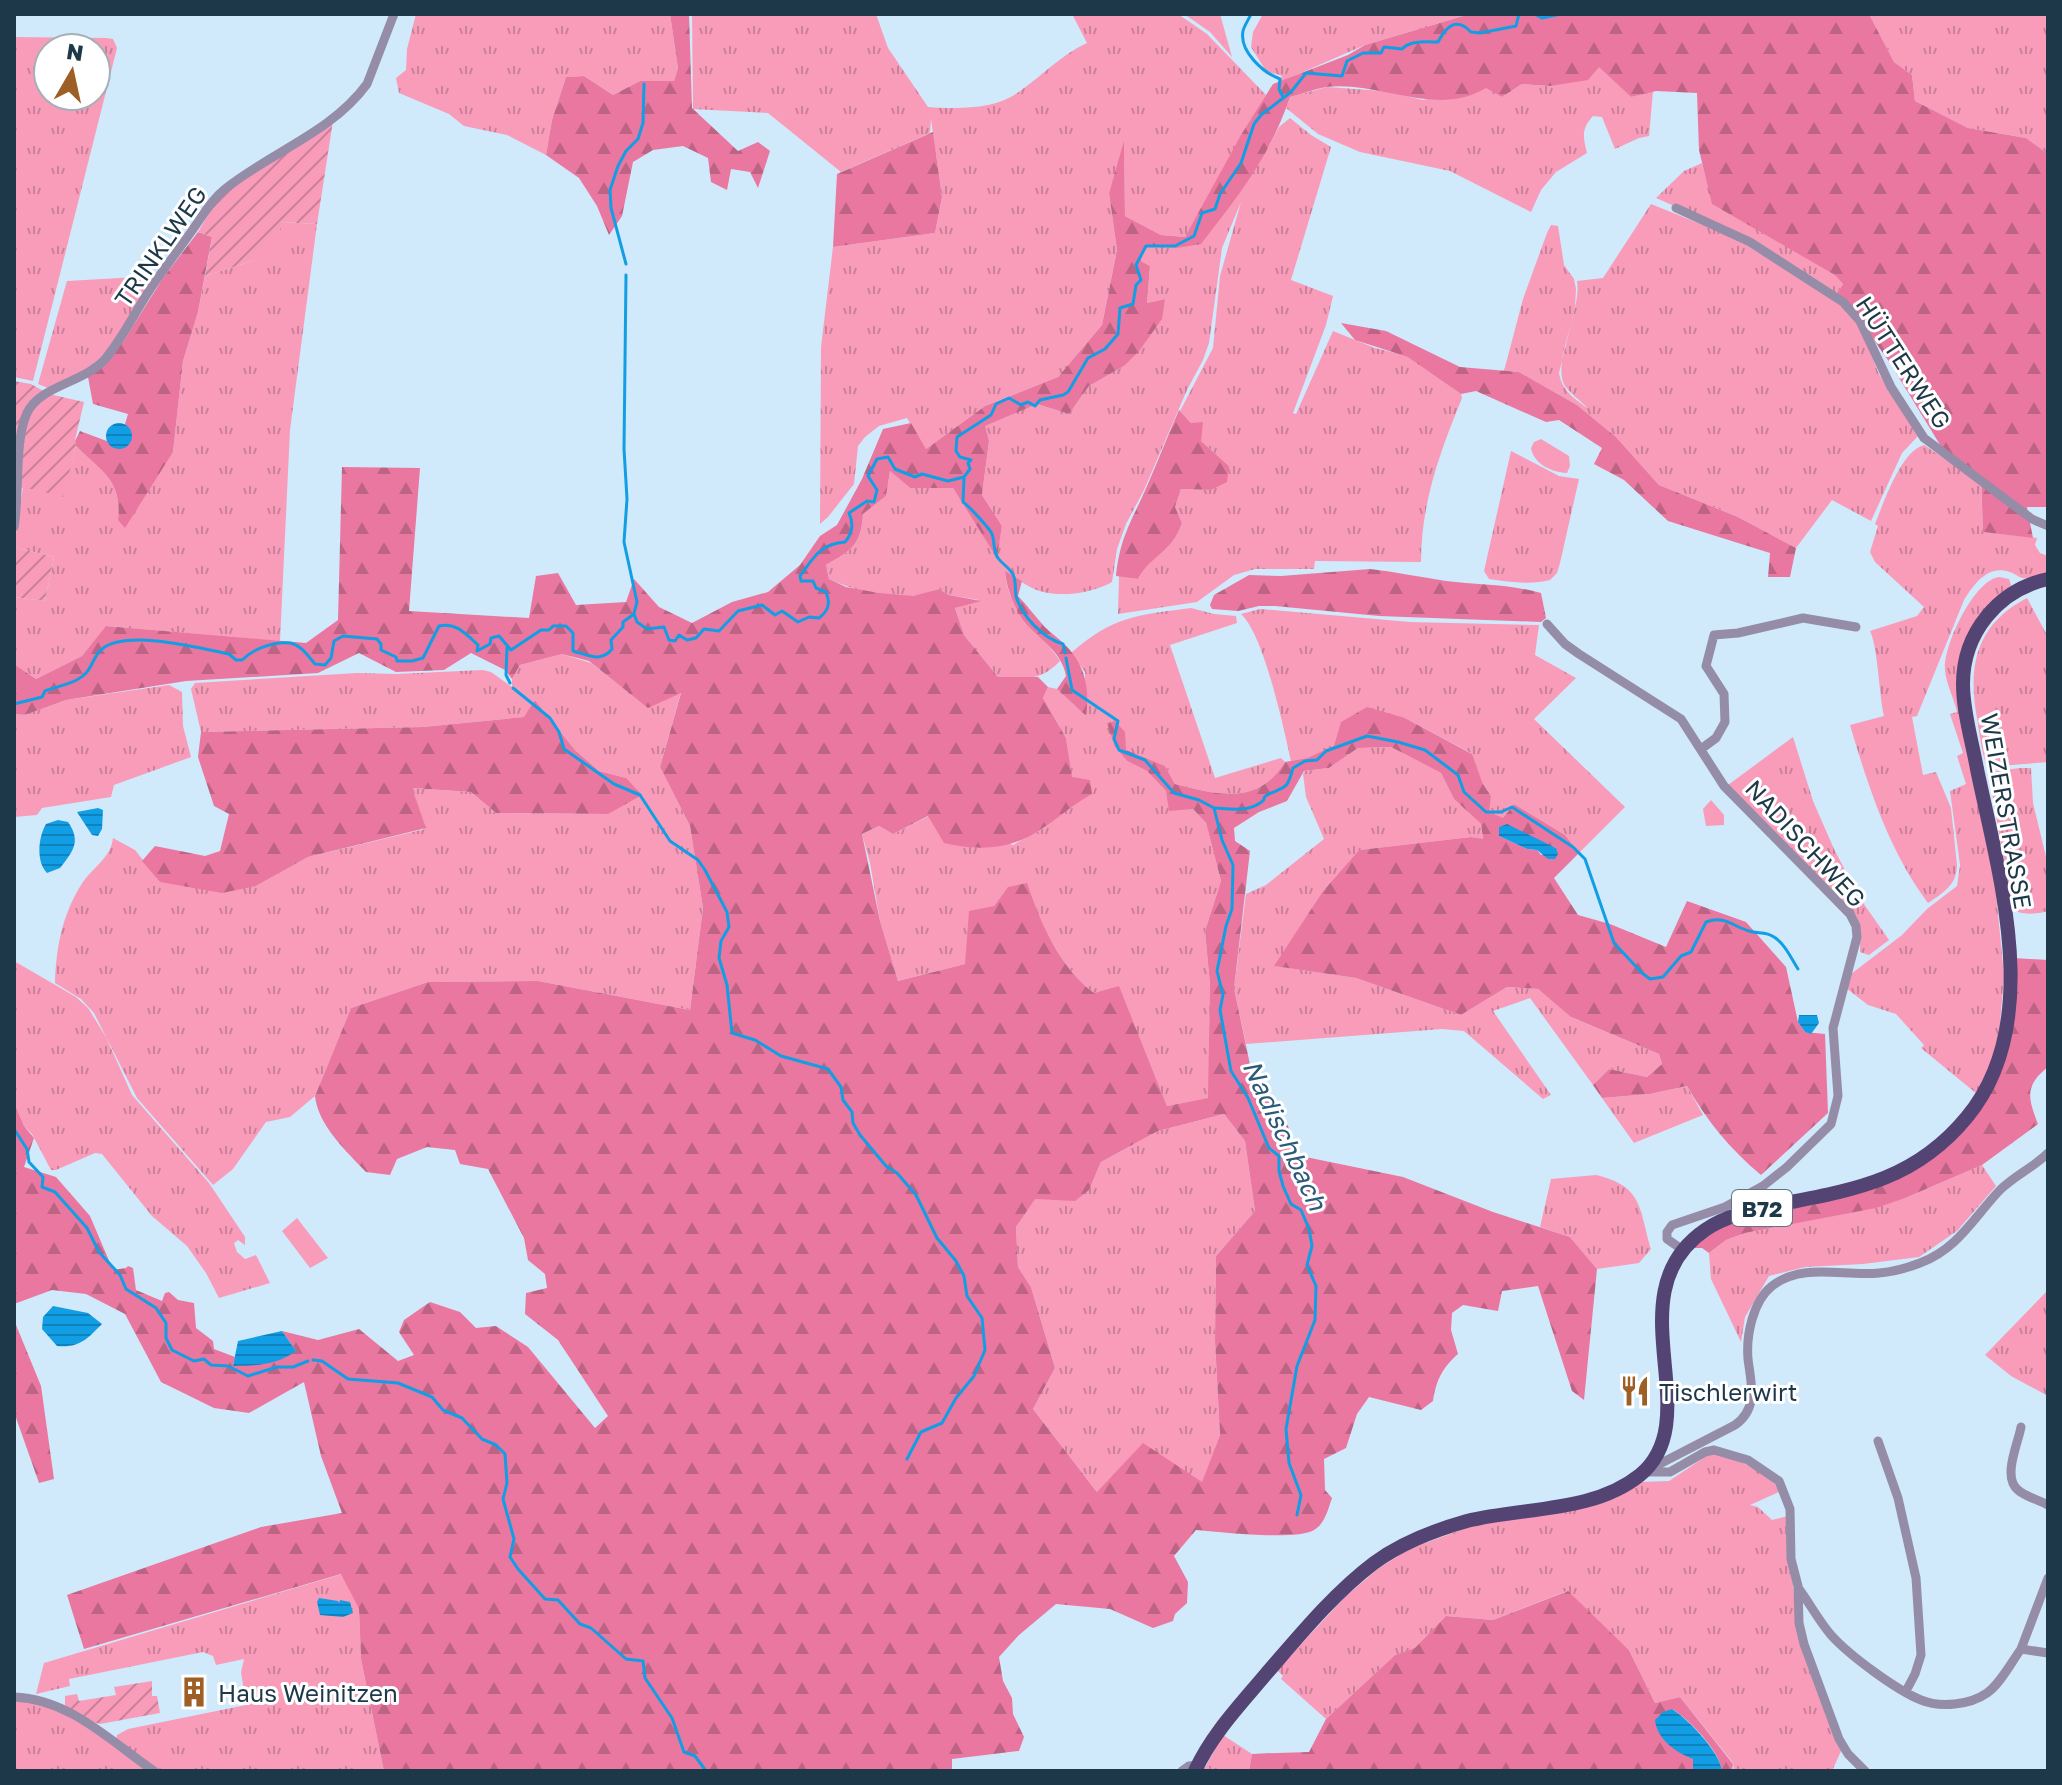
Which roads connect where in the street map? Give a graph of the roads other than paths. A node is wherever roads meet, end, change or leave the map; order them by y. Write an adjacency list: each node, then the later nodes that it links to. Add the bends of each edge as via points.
1 (394, 14): 4 (street, TRINKLWEG, via 361,91 326,122 219,194 105,359 32,404 21,437)
2 (1676, 208): 3 (street, HÜTTERWEG, via 1750,242 1843,302 1860,321 1891,387 1924,438)
3 (2048, 526)
4 (14, 527)
5 (2048, 579): 10 (main road, WEIZERSTRASSE / B72, via 2020,589 1989,613 1970,643 1963,683 2008,946 2009,1018 1992,1079 1954,1133 1914,1165 1860,1188 1717,1222)
6 (1547, 624): 8 (street, NADISCHWEG, via 1579,654 1681,719)
7 (1856, 627): 8 (street, via 1803,618 1714,635 1706,666 1724,694 1725,722)
8 (1701, 749): 10 (street, NADISCHWEG, via 1734,797 1850,914 1857,937 1833,1028 1838,1096 1831,1124 1763,1186 1669,1229 1667,1239)
9 (2048, 1153): 13 (street, via 1999,1191 1941,1254 1878,1273 1796,1274 1769,1288 1749,1335 1752,1397 1745,1417)
10 (1683, 1250): 13 (main road, WEIZERSTRASSE / B72, via 1667,1278 1662,1303 1663,1435)
11 (2021, 1427): 14 (street, via 2012,1479 2018,1490)
12 (1878, 1441): 19 (street, via 1898,1498 1916,1578 1921,1655)
13 (1643, 1472): 16 (street, via 1670,1472 1714,1450 1738,1456 1773,1476 1790,1506 1791,1559); 21 (main road, via 1596,1498 1462,1523 1421,1537 1373,1563 1304,1630 1221,1728)
14 (2048, 1505)
15 (2048, 1578): 17 (street)
16 (1798, 1586): 19 (street, via 1841,1645); 24 (street, via 1799,1623 1812,1669 1839,1739)
17 (2021, 1649): 18 (street); 19 (street, via 1988,1692 1969,1702 1922,1701)
18 (2048, 1653)
19 (1906, 1691)
20 (14, 1697): 22 (street, via 50,1702 76,1715)
21 (1196, 1768): 23 (street)
22 (154, 1771)
23 (1182, 1771)
24 (1865, 1771)

